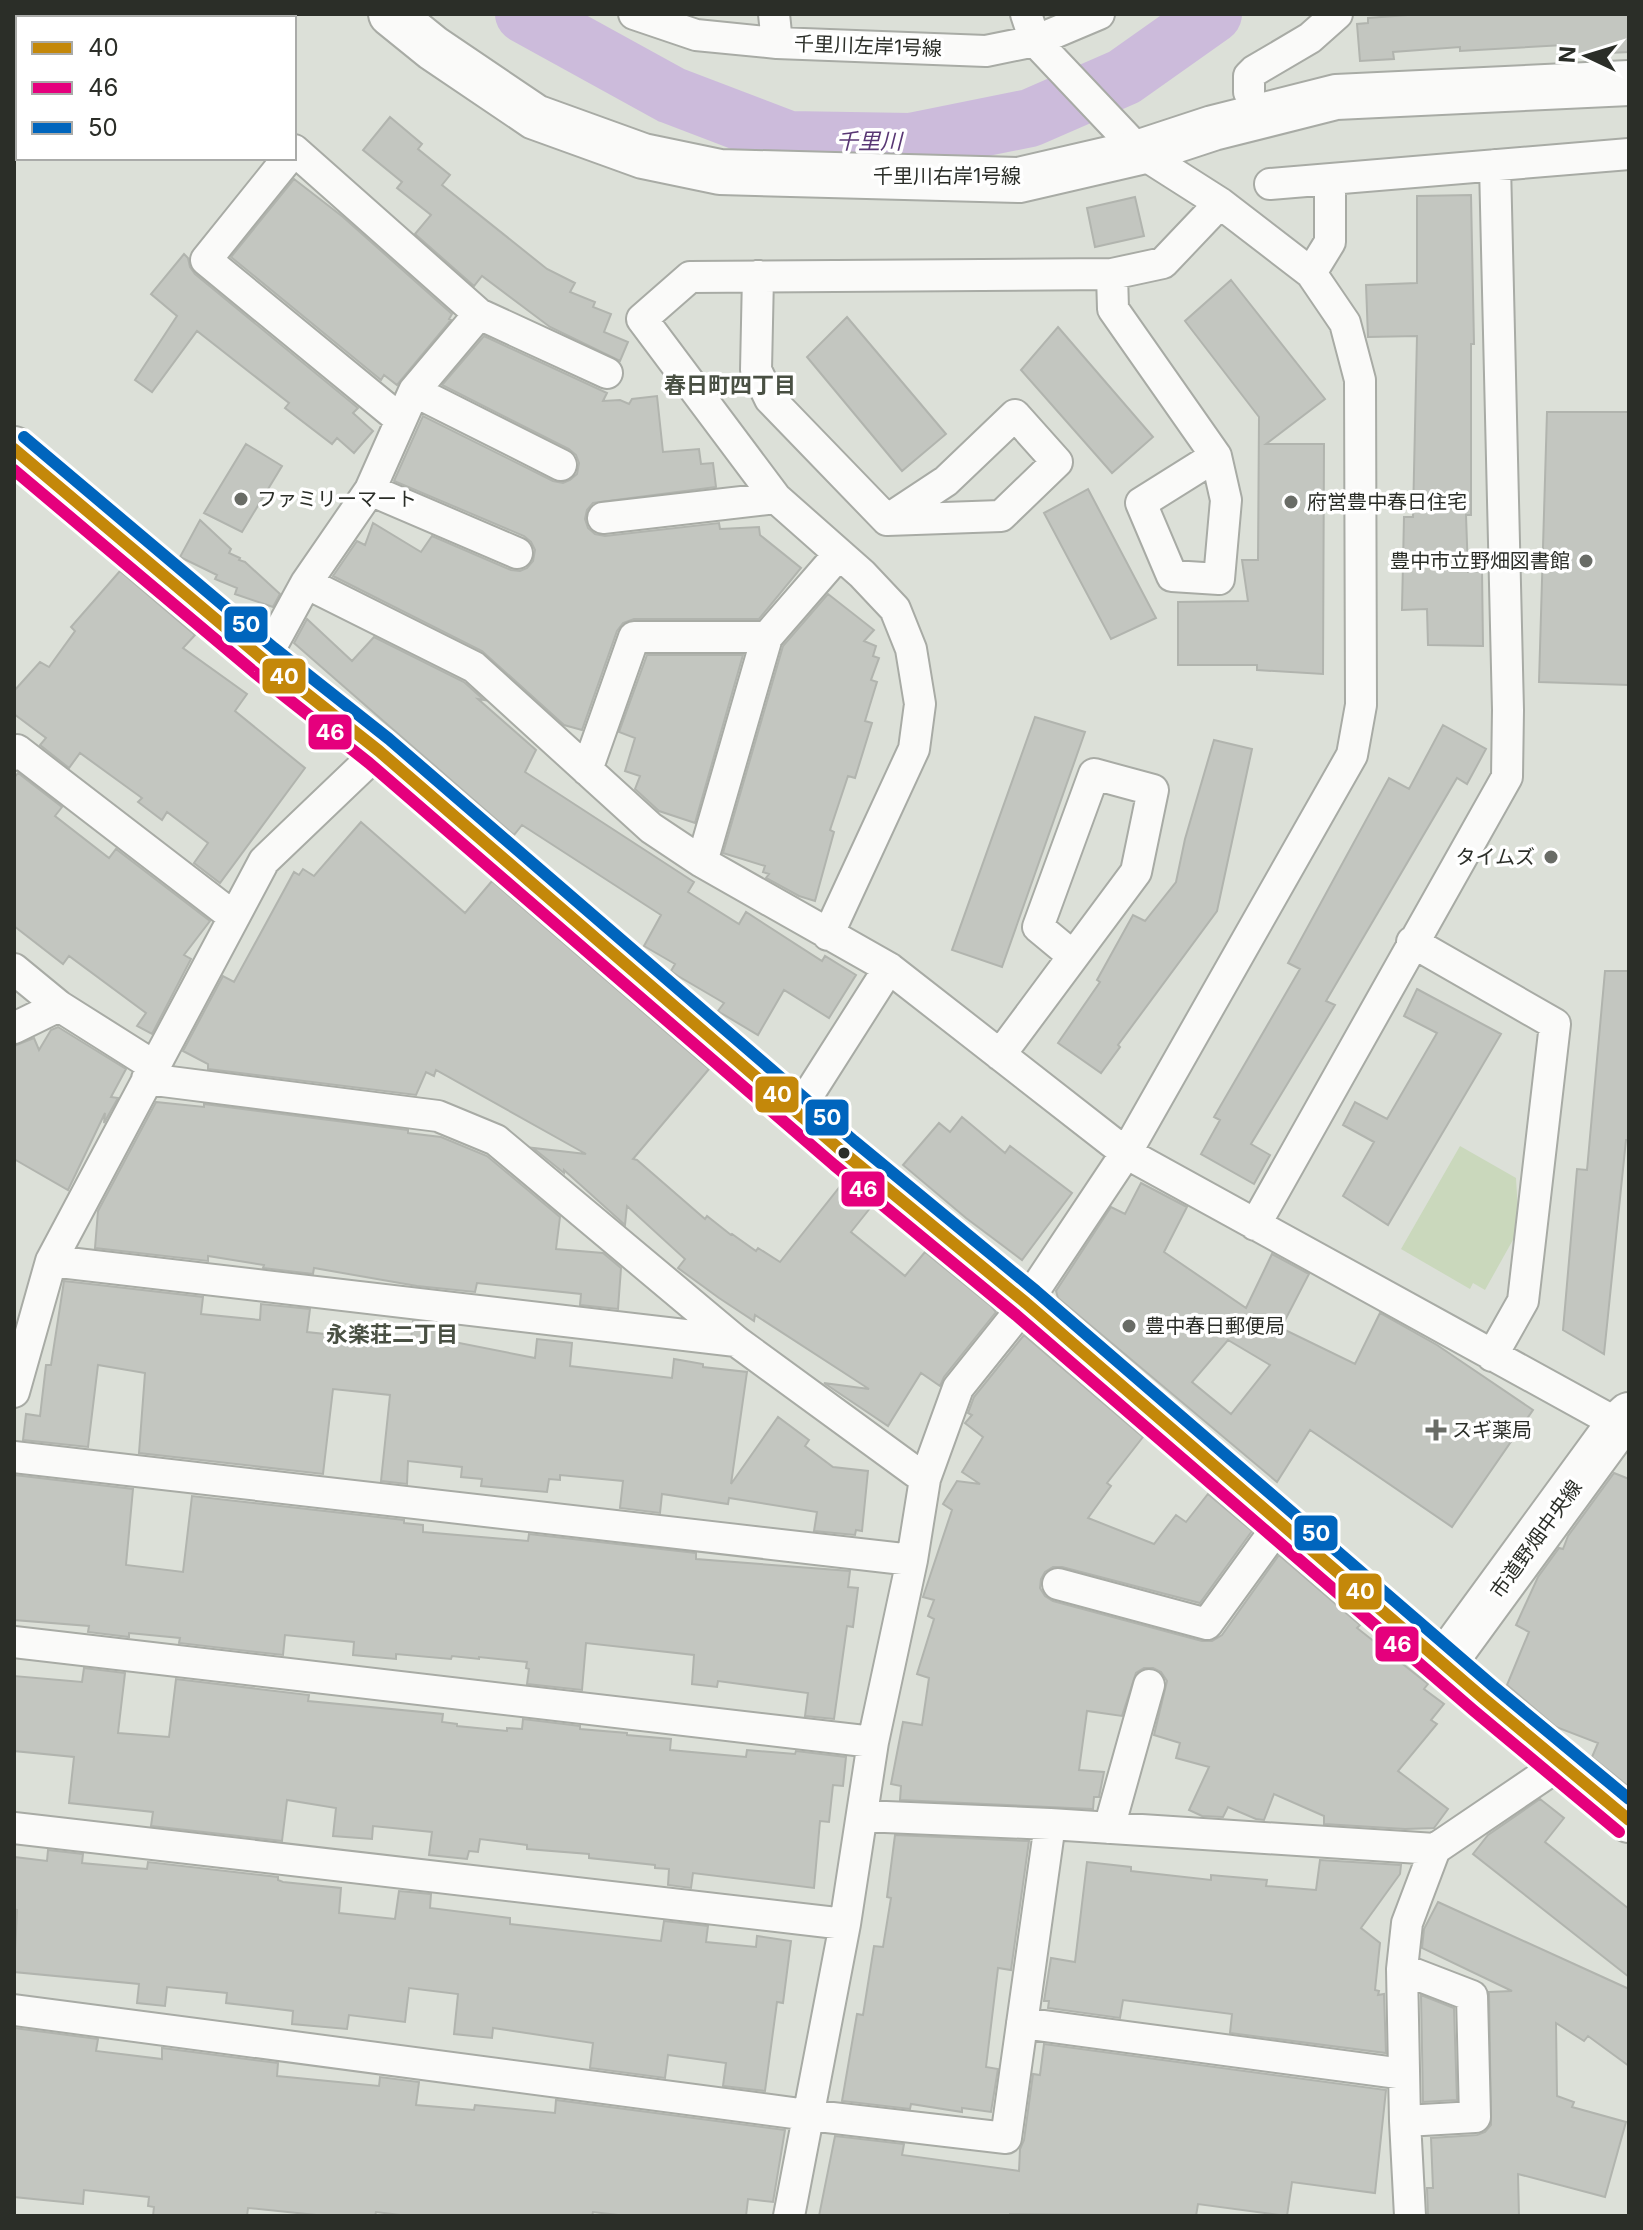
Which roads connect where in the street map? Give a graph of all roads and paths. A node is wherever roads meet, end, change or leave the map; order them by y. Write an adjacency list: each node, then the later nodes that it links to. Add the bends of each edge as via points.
1 (391, 14): 9 (main road, 千里川右岸1号線, via 535,117 643,156 720,172 1019,180)
2 (634, 14): 5 (street, 千里川左岸1号線, via 696,35)
3 (1099, 14): 6 (street, 千里川左岸1号線)
4 (1337, 14): 8 (street, via 1310,38 1254,71)
5 (776, 28): 6 (street, 千里川左岸1号線, via 986,51)
6 (1037, 37): 9 (street)
7 (1629, 83): 9 (main road, 千里川右岸1号線, via 1336,97)
8 (1249, 92)
9 (1132, 143): 16 (street)
10 (296, 152): 20 (street)
11 (1629, 154): 13 (street)
12 (286, 160): 23 (street, via 206,260)
13 (1495, 165): 14 (street); 42 (street, via 1507,777)
14 (1330, 180): 15 (street); 17 (street, via 1330,242)
15 (1270, 184)
16 (1220, 203): 17 (street); 18 (street, via 1163,263)
17 (1311, 273): 51 (street, via 1345,323 1360,380 1361,705 1352,755)
18 (1112, 274): 19 (street); 25 (street, via 1113,309)
19 (758, 276): 28 (street, via 690,277 642,319); 30 (street, via 756,370 770,399)
20 (479, 314): 21 (street); 22 (street)
21 (607, 373)
22 (414, 391): 23 (street); 26 (street)
23 (401, 420): 27 (street)
24 (14, 449): 35 (main road)
25 (1216, 456)
26 (561, 465)
27 (370, 490): 31 (street); 33 (street)
28 (776, 498): 29 (street); 32 (street)
29 (603, 518)
30 (887, 520): 30 (street, via 946,481 1015,415 1057,462 1001,516)
31 (517, 553)
32 (839, 554): 34 (street); 41 (street, via 895,609 911,649 920,704 914,749)
33 (306, 583): 35 (street); 38 (street, via 474,667)
34 (767, 637): 38 (street, via 634,637); 39 (street)
35 (264, 660): 36 (main road)
36 (379, 751): 40 (street, via 264,861); 50 (main road)
37 (14, 755): 40 (street, via 17,750)
38 (587, 770): 39 (street, via 651,828)
39 (702, 862): 41 (street)
40 (234, 917): 49 (street)
41 (828, 935): 44 (street)
42 (1412, 942): 52 (street); 56 (street, via 1555,1024 1523,1301)
43 (1073, 956): 43 (street, via 1136,872 1153,790 1094,774 1038,927); 48 (street)
44 (889, 968): 48 (street); 50 (street)
45 (14, 969): 46 (street)
46 (59, 1006): 47 (street); 49 (street)
47 (14, 1028)
48 (1000, 1055): 51 (street)
49 (150, 1072): 53 (street); 55 (street, via 438,1116 496,1140)
50 (798, 1111): 54 (main road)
51 (1126, 1153): 52 (street); 54 (street)
52 (1255, 1225): 56 (street)
53 (51, 1261): 55 (street); 57 (street)
54 (1026, 1303): 60 (street, via 958,1388); 61 (main road)
55 (736, 1341): 60 (street)
56 (1492, 1356): 58 (street)
57 (14, 1392)
58 (1625, 1423): 65 (main road, 市道野畑中央線)
59 (14, 1457): 62 (street)
60 (925, 1479): 62 (street)
61 (1281, 1522): 63 (street, via 1207,1624); 65 (main road)
62 (912, 1560): 67 (street)
63 (1058, 1584)
64 (14, 1642): 67 (street)
65 (1444, 1663): 68 (main road)
66 (1149, 1685): 73 (street)
67 (873, 1742): 69 (street)
68 (1562, 1763): 70 (main road); 74 (street)
69 (862, 1816): 71 (street); 75 (street)
70 (1629, 1820)
71 (1050, 1824): 73 (street); 78 (street)
72 (14, 1828): 75 (street)
73 (1109, 1828): 74 (street)
74 (1435, 1849): 76 (street, via 1407,1923)
75 (845, 1924): 80 (street)
76 (1402, 1969): 79 (street); 81 (street, via 1472,1996 1475,2117)
77 (14, 2010): 80 (street)
78 (1022, 2023): 79 (street); 80 (street, via 1006,2138)
79 (1404, 2074): 81 (street)
80 (808, 2115): 82 (street)
81 (1405, 2121): 83 (street)
82 (789, 2216)
83 (1410, 2216)

